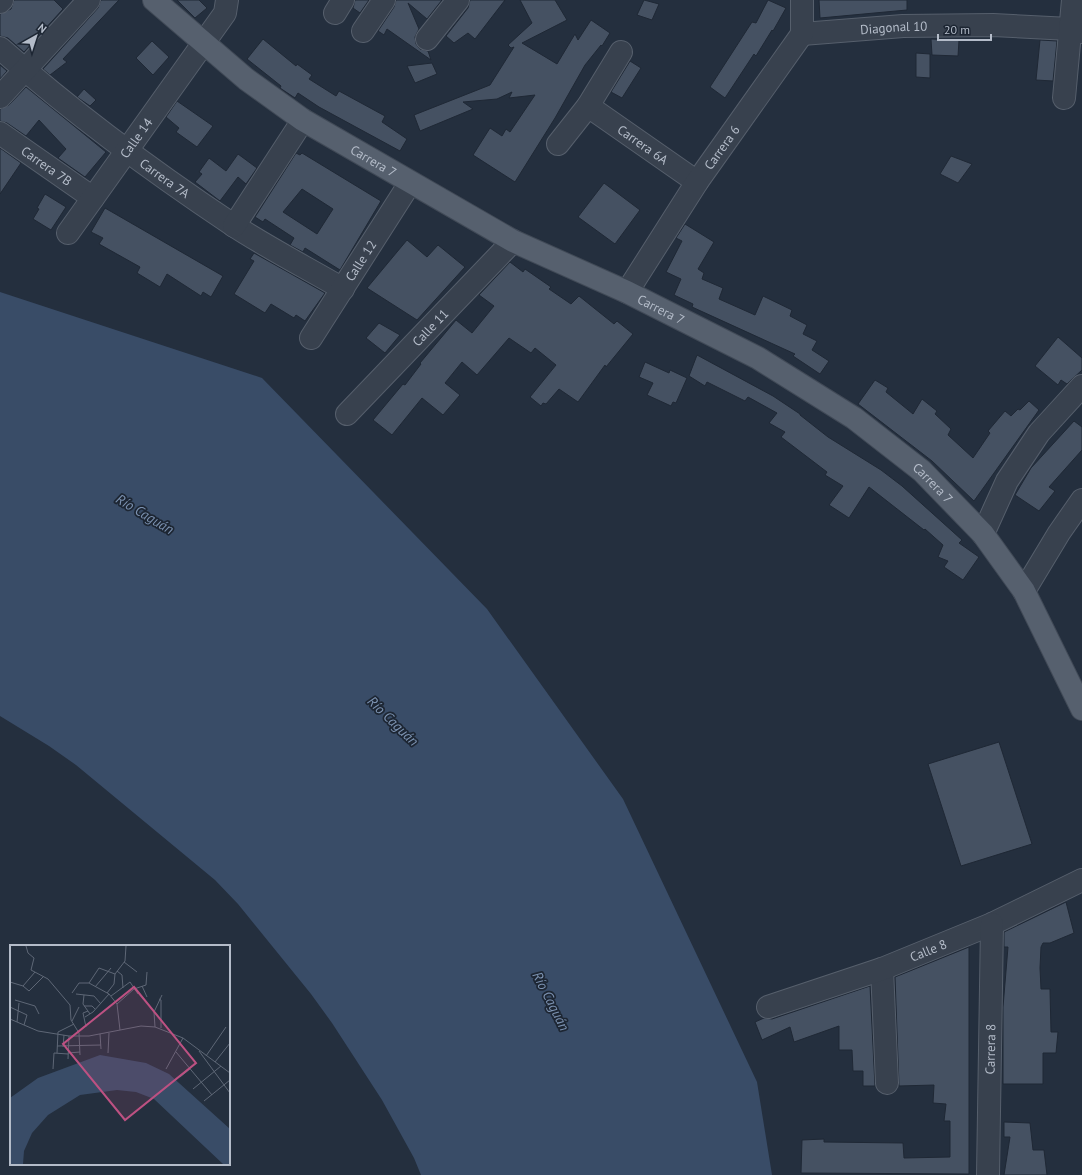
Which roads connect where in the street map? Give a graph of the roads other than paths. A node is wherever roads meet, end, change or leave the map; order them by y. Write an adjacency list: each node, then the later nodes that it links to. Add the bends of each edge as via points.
1 (2, 0): 9 (street)
2 (89, 0): 17 (street)
3 (154, 0): 14 (main road, Carrera 7)
4 (226, 0): 14 (street, Calle 14, via 225,13)
5 (384, 0): 10 (street)
6 (458, 0): 13 (street)
7 (802, 0): 12 (street)
8 (1072, 0): 11 (street)
9 (0, 2)
10 (363, 31)
11 (1076, 31): 12 (street, Diagonal 10, via 992,25 903,26); 19 (street)
12 (802, 34): 25 (street, Carrera 6)
13 (427, 39)
14 (204, 43): 21 (main road, Carrera 7, via 246,79); 24 (street, Calle 14)
15 (0, 48): 17 (street, Carrera 7A)
16 (621, 52): 20 (street)
17 (25, 70): 18 (street); 24 (street, Carrera 7A)
18 (0, 97)
19 (1064, 98)
20 (588, 106): 23 (street); 25 (street, Carrera 6A)
21 (303, 120): 26 (main road, Carrera 7); 28 (street)
22 (0, 134): 27 (street, Carrera 7B)
23 (558, 144)
24 (126, 152): 27 (street, Calle 14); 28 (street, Carrera 7A)
25 (697, 182): 32 (street, Carrera 6)
26 (410, 183): 30 (main road, Carrera 7); 31 (street, Calle 12)
27 (93, 198): 29 (street, Calle 14)
28 (234, 226): 31 (street, Carrera 7A)
29 (68, 233)
30 (513, 241): 32 (main road, Carrera 7); 35 (street, Calle 11)
31 (343, 289): 33 (street, Calle 12)
32 (627, 292): 37 (main road, Carrera 7, via 758,358 854,418 922,470)
33 (312, 338)
34 (1082, 386): 37 (street, via 1039,433 1007,481)
35 (347, 414)
36 (1082, 500): 38 (street)
37 (983, 534): 38 (main road, Carrera 7)
38 (1024, 591): 39 (main road, Carrera 7)
39 (1082, 709)
40 (1082, 880): 41 (street, Calle 8)
41 (992, 924): 42 (street, Calle 8); 45 (street, Carrera 8)
42 (882, 969): 43 (street, Calle 8); 44 (street)
43 (768, 1007)
44 (887, 1083)
45 (988, 1175)

